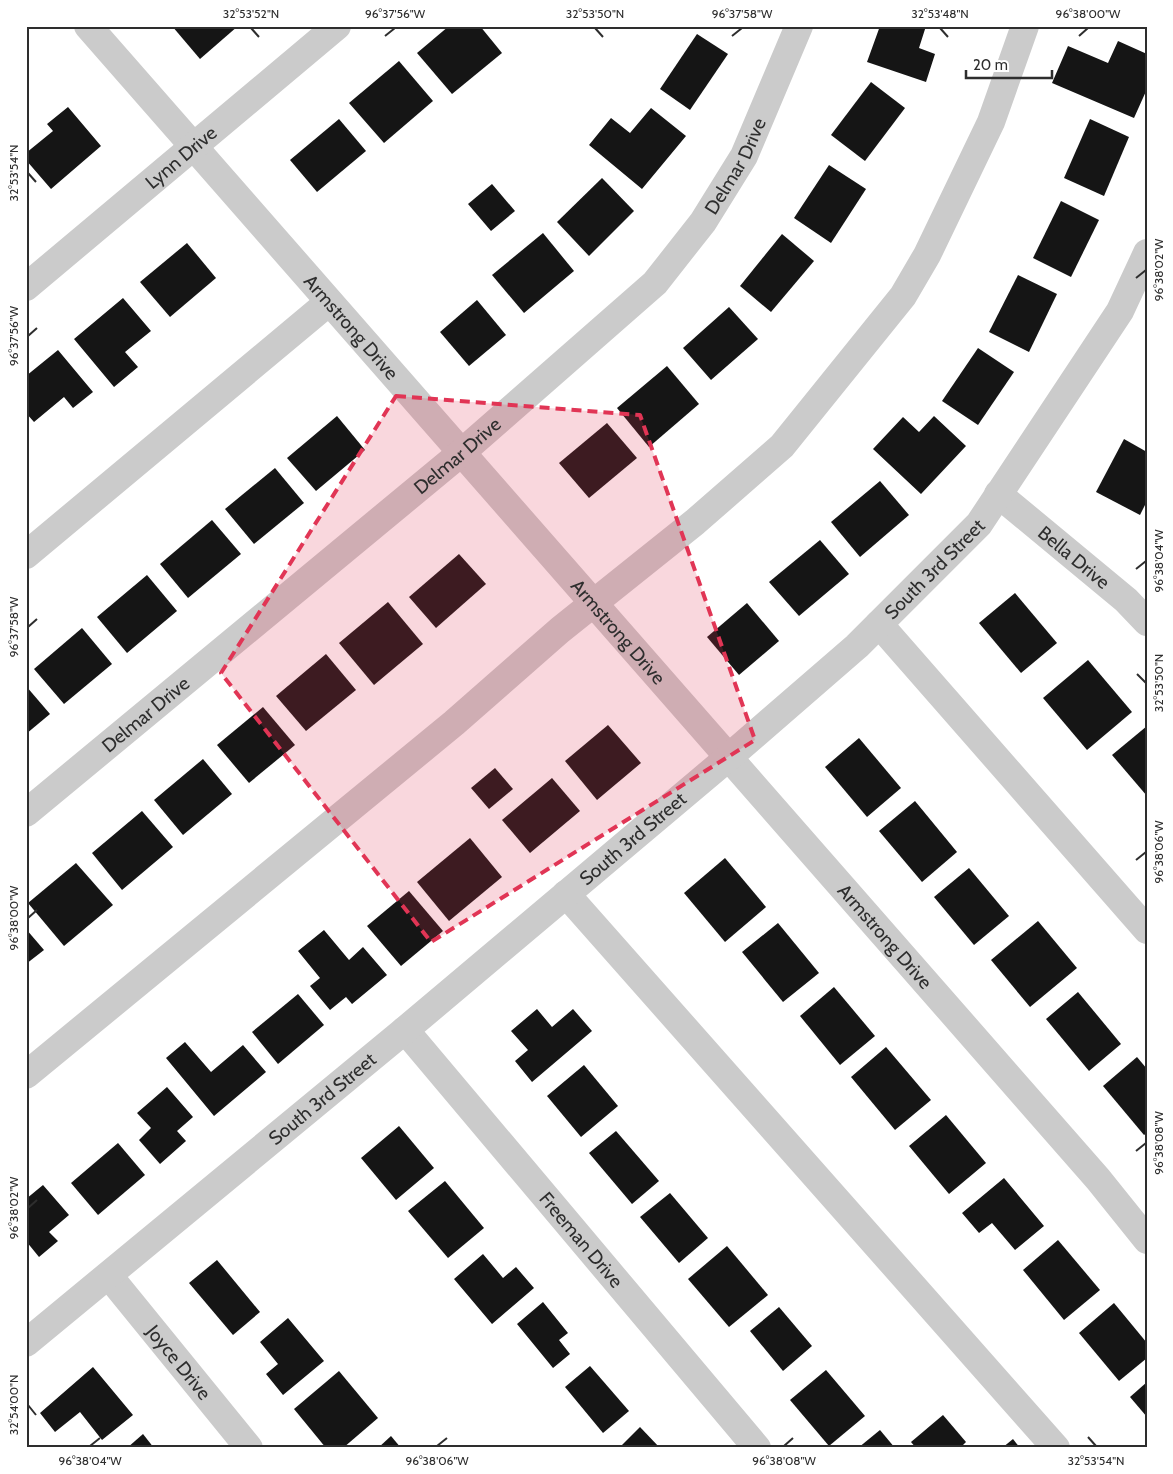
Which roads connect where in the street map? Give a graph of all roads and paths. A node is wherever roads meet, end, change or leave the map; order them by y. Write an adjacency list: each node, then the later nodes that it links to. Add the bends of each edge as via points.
1 (88, 26): 5 (street, Armstrong Drive)
2 (337, 26): 5 (street, Lynn Drive)
3 (799, 26): 9 (street, Delmar Drive, via 744,156 703,222 655,283)
4 (1025, 26): 12 (street, via 990,122 927,255 903,296 782,446 695,522)
5 (194, 147): 7 (street, Lynn Drive); 8 (street, Armstrong Drive)
6 (1147, 253): 10 (street, South 3rd Street, via 1120,311)
7 (26, 287)
8 (329, 302): 9 (street, Armstrong Drive); 11 (street)
9 (461, 453): 12 (street, Armstrong Drive); 16 (street, Delmar Drive)
10 (998, 494): 13 (street, Bella Drive, via 1126,600); 14 (street, South 3rd Street, via 979,524)
11 (26, 555)
12 (594, 602): 15 (street, Armstrong Drive); 20 (street, via 446,730)
13 (1147, 622)
14 (879, 624): 15 (street, South 3rd Street); 18 (street)
15 (729, 757): 17 (street, South 3rd Street); 21 (street, Armstrong Drive, via 1098,1178)
16 (26, 813)
17 (566, 894): 19 (street, South 3rd Street); 26 (street)
18 (1147, 930)
19 (405, 1030): 22 (street, South 3rd Street); 25 (street, Freeman Drive)
20 (26, 1075)
21 (1147, 1240)
22 (109, 1276): 23 (street, South 3rd Street); 24 (street, Joyce Drive)
23 (26, 1343)
24 (249, 1448)
25 (758, 1448)
26 (1056, 1448)

